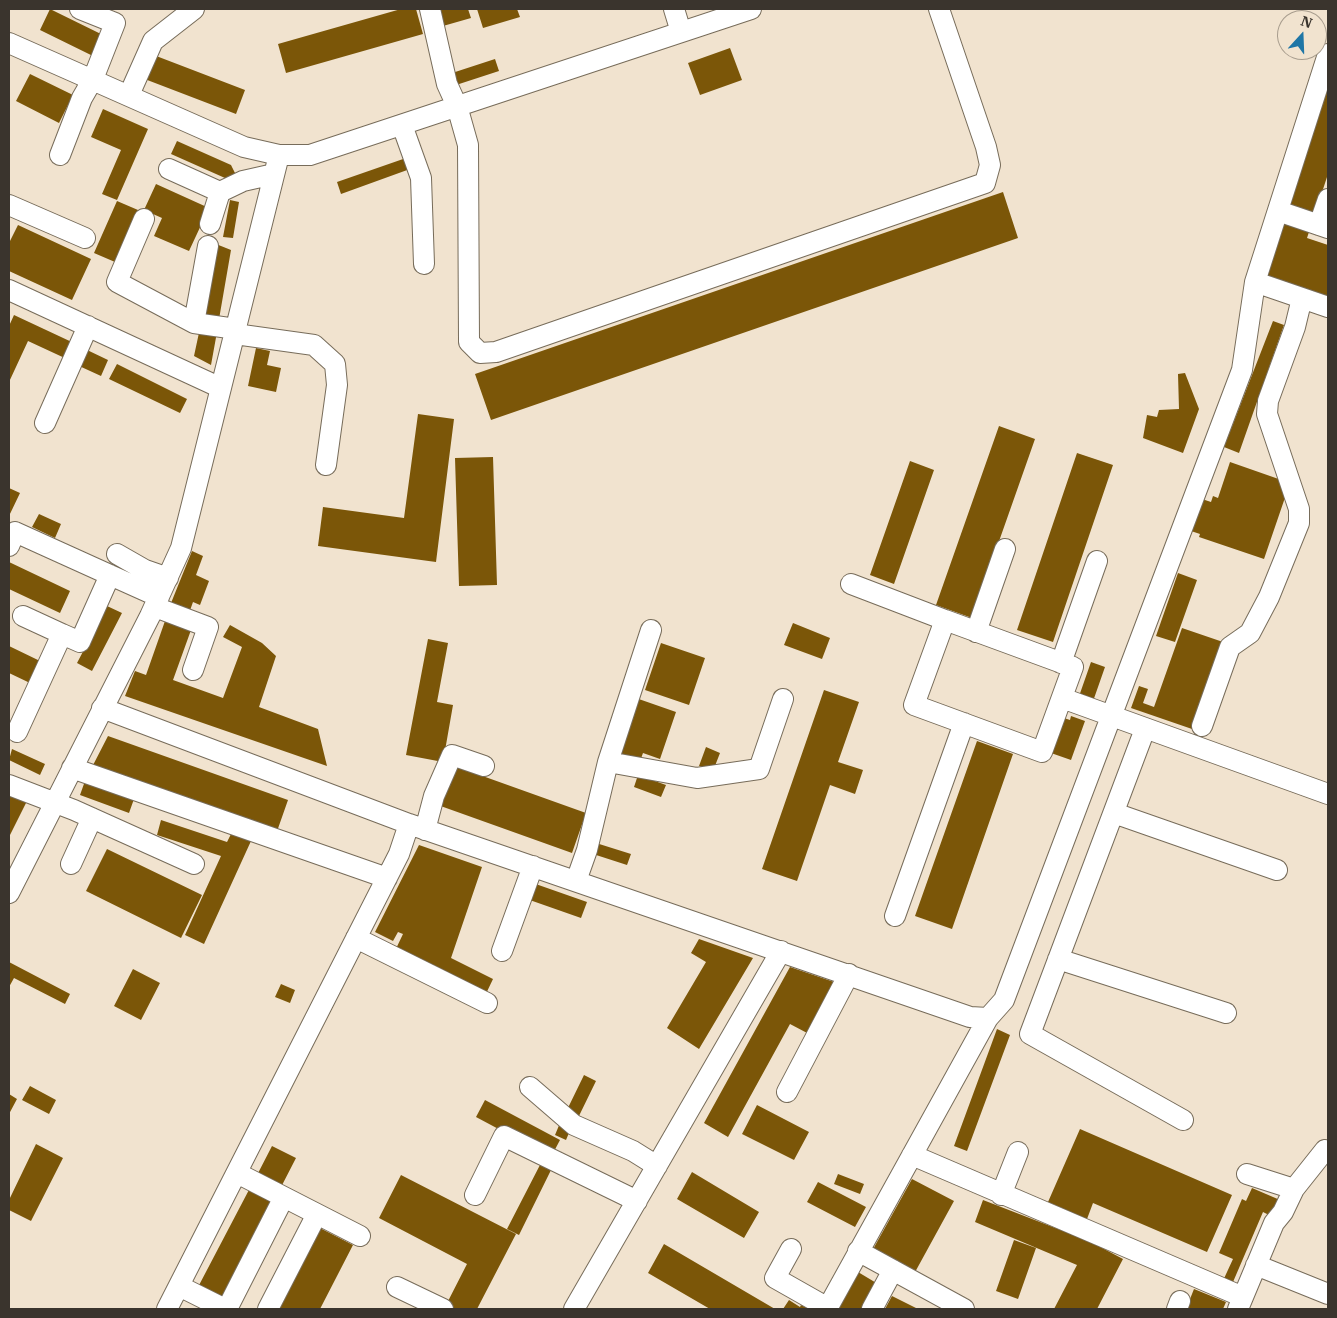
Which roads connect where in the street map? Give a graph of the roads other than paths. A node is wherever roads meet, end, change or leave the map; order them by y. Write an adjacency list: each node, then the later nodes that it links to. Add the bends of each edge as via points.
1 (80, 9): 7 (street)
2 (194, 9): 12 (street, via 153,42)
3 (430, 9): 13 (street, via 447,84)
4 (674, 9): 8 (street)
5 (751, 9): 8 (street)
6 (940, 9): 13 (street, via 986,147 990,166 985,183 496,352 480,353 469,342 468,145)
7 (118, 16): 11 (street)
8 (681, 32): 13 (street)
9 (9, 43): 11 (street)
10 (1328, 54): 22 (street)
11 (93, 79): 12 (street); 16 (street, via 82,98)
12 (129, 95): 15 (street, via 244,147)
13 (457, 106): 14 (street)
14 (402, 125): 15 (street, via 310,155); 28 (street, via 421,178)
15 (279, 155): 18 (street)
16 (60, 156)
17 (169, 169): 19 (street)
18 (274, 174): 19 (street, via 243,181); 35 (street)
19 (220, 192): 24 (street)
20 (1328, 199): 25 (street)
21 (9, 205): 26 (street)
22 (1278, 211): 25 (street); 29 (street)
23 (144, 219): 33 (street, via 117,282)
24 (210, 224)
25 (1324, 227)
26 (85, 238)
27 (208, 246): 33 (street)
28 (424, 264)
29 (1255, 282): 31 (street); 57 (street, via 1242,370)
30 (9, 290): 34 (street)
31 (1302, 298): 32 (street); 59 (street, via 1268,401 1267,414 1299,509 1299,523 1269,598 1254,626 1250,633 1230,647)
32 (1328, 307)
33 (194, 324): 35 (street)
34 (88, 326): 36 (street); 37 (street)
35 (235, 332): 36 (street); 38 (street, via 314,345 335,364 337,385)
36 (221, 388): 44 (street, via 181,548)
37 (45, 423)
38 (326, 465)
39 (9, 546): 43 (street, via 15,532)
40 (1005, 549): 50 (street)
41 (117, 554): 44 (street, via 144,570)
42 (1097, 561): 52 (street)
43 (110, 575): 46 (street); 51 (street, via 80,642)
44 (168, 578): 46 (street)
45 (851, 584): 48 (street)
46 (157, 602): 53 (street, via 208,627); 56 (street)
47 (23, 616): 51 (street)
48 (945, 620): 50 (street); 58 (street, via 914,705)
49 (651, 630): 62 (street)
50 (976, 632): 52 (street)
51 (62, 634): 61 (street)
52 (1061, 663): 54 (street, via 1073,667)
53 (193, 670)
54 (1062, 698): 57 (street); 58 (street, via 1042,752)
55 (783, 699): 62 (street, via 759,769 697,778)
56 (102, 708): 64 (street); 70 (street)
57 (1111, 716): 60 (street); 86 (street, via 1004,1000)
58 (964, 723): 78 (street)
59 (1202, 726)
60 (1145, 728): 66 (street); 68 (street)
61 (18, 732)
62 (608, 762): 76 (street, via 587,850)
63 (484, 766): 70 (street, via 452,755)
64 (72, 768): 67 (street); 75 (street)
65 (9, 785): 67 (street)
66 (1328, 794)
67 (54, 802): 69 (street); 77 (street)
68 (1114, 813): 74 (street); 82 (street)
69 (92, 818): 71 (street); 72 (street)
70 (417, 827): 73 (street); 75 (street)
71 (72, 864)
72 (194, 864)
73 (533, 866): 76 (street); 81 (street)
74 (1277, 870)
75 (387, 878): 79 (street)
76 (576, 881): 80 (street)
77 (9, 893)
78 (895, 916)
79 (356, 938): 84 (street); 94 (street)
80 (781, 950): 83 (street); 93 (street)
81 (502, 951)
82 (1058, 958): 85 (street); 89 (street, via 1030,1034)
83 (849, 974): 86 (street, via 970,1017); 88 (street)
84 (487, 1003)
85 (1226, 1013)
86 (988, 1018): 92 (street)
87 (530, 1087): 93 (street, via 574,1125 632,1150)
88 (787, 1092)
89 (1183, 1120)
90 (1325, 1150): 96 (street)
91 (1018, 1152): 98 (street)
92 (912, 1155): 98 (street); 104 (street)
93 (657, 1166): 100 (street)
94 (237, 1173): 99 (street); 107 (street)
95 (1246, 1174): 96 (street)
96 (1294, 1189): 105 (street, via 1274,1223)
97 (475, 1195): 100 (street, via 504,1136)
98 (1001, 1195): 110 (street)
99 (284, 1198): 101 (street); 112 (street)
100 (637, 1201): 115 (street)
101 (317, 1214): 102 (street); 113 (street)
102 (360, 1236)
103 (791, 1249): 116 (street, via 775,1278)
104 (858, 1251): 106 (street); 116 (street)
105 (1256, 1266): 109 (street); 110 (street)
106 (893, 1270): 117 (street); 118 (street)
107 (179, 1286): 111 (street); 112 (street)
108 (397, 1287): 114 (street)
109 (1328, 1294)
110 (1240, 1303)
111 (167, 1309)
112 (226, 1309)
113 (268, 1309)
114 (443, 1309)
115 (574, 1309)
116 (828, 1309)
117 (872, 1309)
118 (964, 1309)

